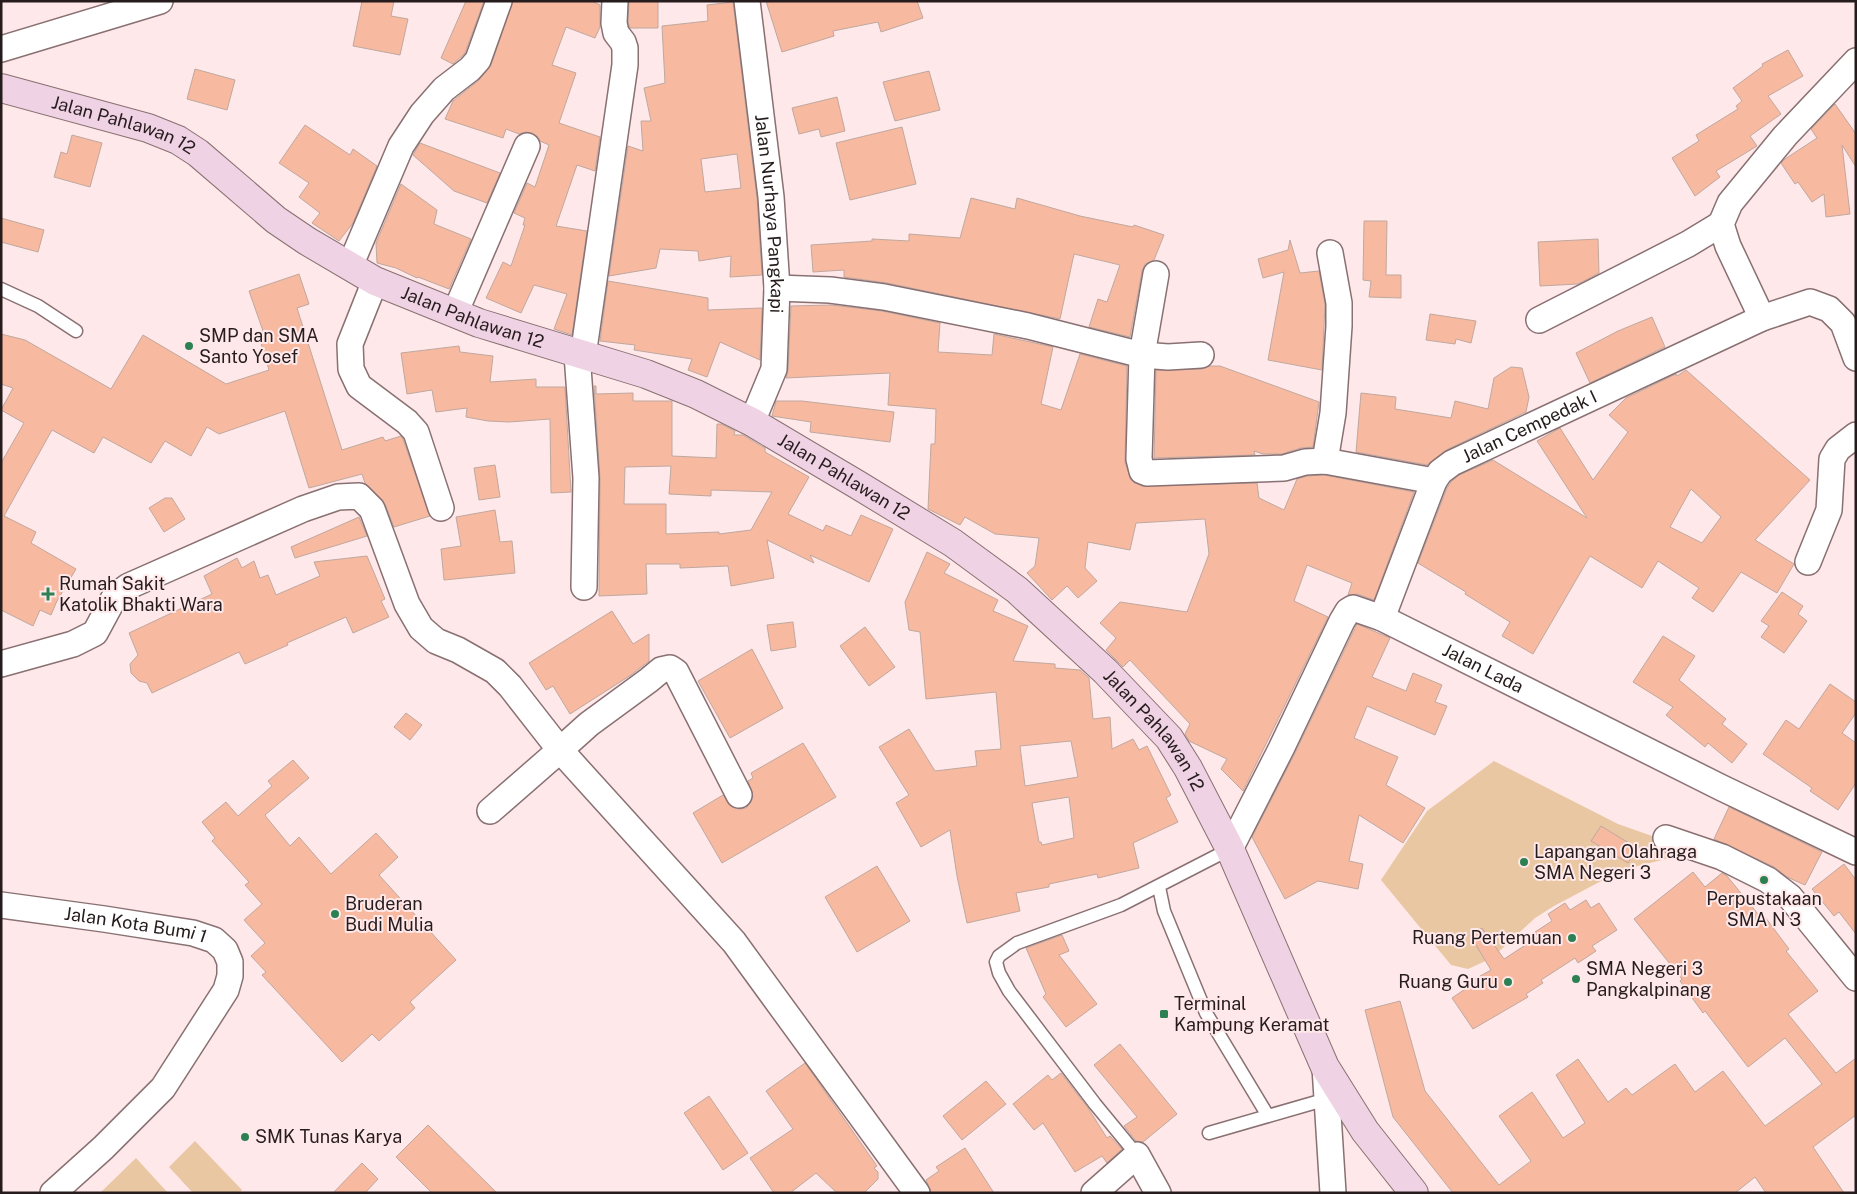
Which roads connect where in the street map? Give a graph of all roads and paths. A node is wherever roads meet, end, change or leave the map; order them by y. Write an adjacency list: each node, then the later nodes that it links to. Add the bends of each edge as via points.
1 (160, 1): 5 (street)
2 (499, 1): 11 (street, via 478,60 444,89 404,140)
3 (615, 1): 20 (street, via 614,24 625,48 625,64)
4 (748, 1): 14 (street, Jalan Nurhaya Pangkapi, via 771,197)
5 (1, 49)
6 (1856, 61): 9 (street, via 1785,136 1730,203)
7 (1, 88): 11 (main road, Jalan Pahlawan 12, via 148,128 178,140 276,220)
8 (527, 146): 16 (street)
9 (1721, 224): 17 (street); 18 (street)
10 (1330, 253): 26 (street, via 1339,303 1339,326 1333,413)
11 (350, 266): 13 (main road, Jalan Pahlawan 12)
12 (1156, 274): 21 (street)
13 (375, 281): 16 (main road, Jalan Pahlawan 12); 28 (street, via 350,344 351,369 360,386 416,432)
14 (777, 288): 21 (street, via 884,297 1028,326); 24 (street, Jalan Nurhaya Pangkapi, via 774,369)
15 (1, 289): 19 (lane, via 38,306)
16 (454, 313): 20 (main road, Jalan Pahlawan 12)
17 (1762, 318): 23 (street, Jalan Cempedak I, via 1810,302 1829,308 1842,323); 27 (street, Jalan Cempedak I, via 1452,463)
18 (1539, 320)
19 (76, 331)
20 (580, 355): 24 (main road, Jalan Pahlawan 12, via 655,378); 30 (street, via 586,478)
21 (1142, 355): 22 (street); 26 (street, via 1139,459 1142,471 1284,468)
22 (1201, 355)
23 (1856, 358)
24 (752, 422): 37 (main road, Jalan Pahlawan 12, via 953,543 1017,590 1105,670 1169,738)
25 (1856, 435): 29 (street, via 1838,449 1832,459 1829,510)
26 (1325, 461): 27 (street)
27 (1434, 481): 31 (street, Jalan Cempedak I)
28 (441, 508)
29 (1808, 562)
30 (584, 587)
31 (1382, 618): 37 (street, Jalan Lada, via 1353,608 1348,611); 38 (street, Jalan Lada)
32 (1, 664): 33 (street, via 73,644 95,633 114,596 129,586 303,509 338,497 359,496 372,509 407,604 421,628 436,641 495,671)
33 (560, 750): 34 (street, via 661,670 670,668 676,672); 35 (street); 48 (street, via 734,942)
34 (739, 795)
35 (490, 811)
36 (1666, 838): 41 (street, via 1722,857 1768,880 1790,897)
37 (1230, 850): 39 (lane); 42 (main road, Jalan Pahlawan 12)
38 (1856, 852)
39 (1159, 887): 44 (lane, via 1164,911 1206,1013); 46 (lane, via 1121,905 1017,942 996,962 1009,991)
40 (1, 905): 47 (street, Jalan Kota Bumi 1, via 193,933 214,940 225,950 230,962 226,990 163,1088)
41 (1856, 978)
42 (1325, 1067): 43 (street); 52 (main road, Jalan Pahlawan 12, via 1365,1131)
43 (1327, 1099): 44 (lane); 51 (street)
44 (1268, 1116): 45 (lane)
45 (1209, 1133)
46 (1138, 1155): 49 (street); 50 (street)
47 (53, 1193)
48 (917, 1193)
49 (1094, 1193)
50 (1158, 1193)
51 (1333, 1193)
52 (1414, 1193)

